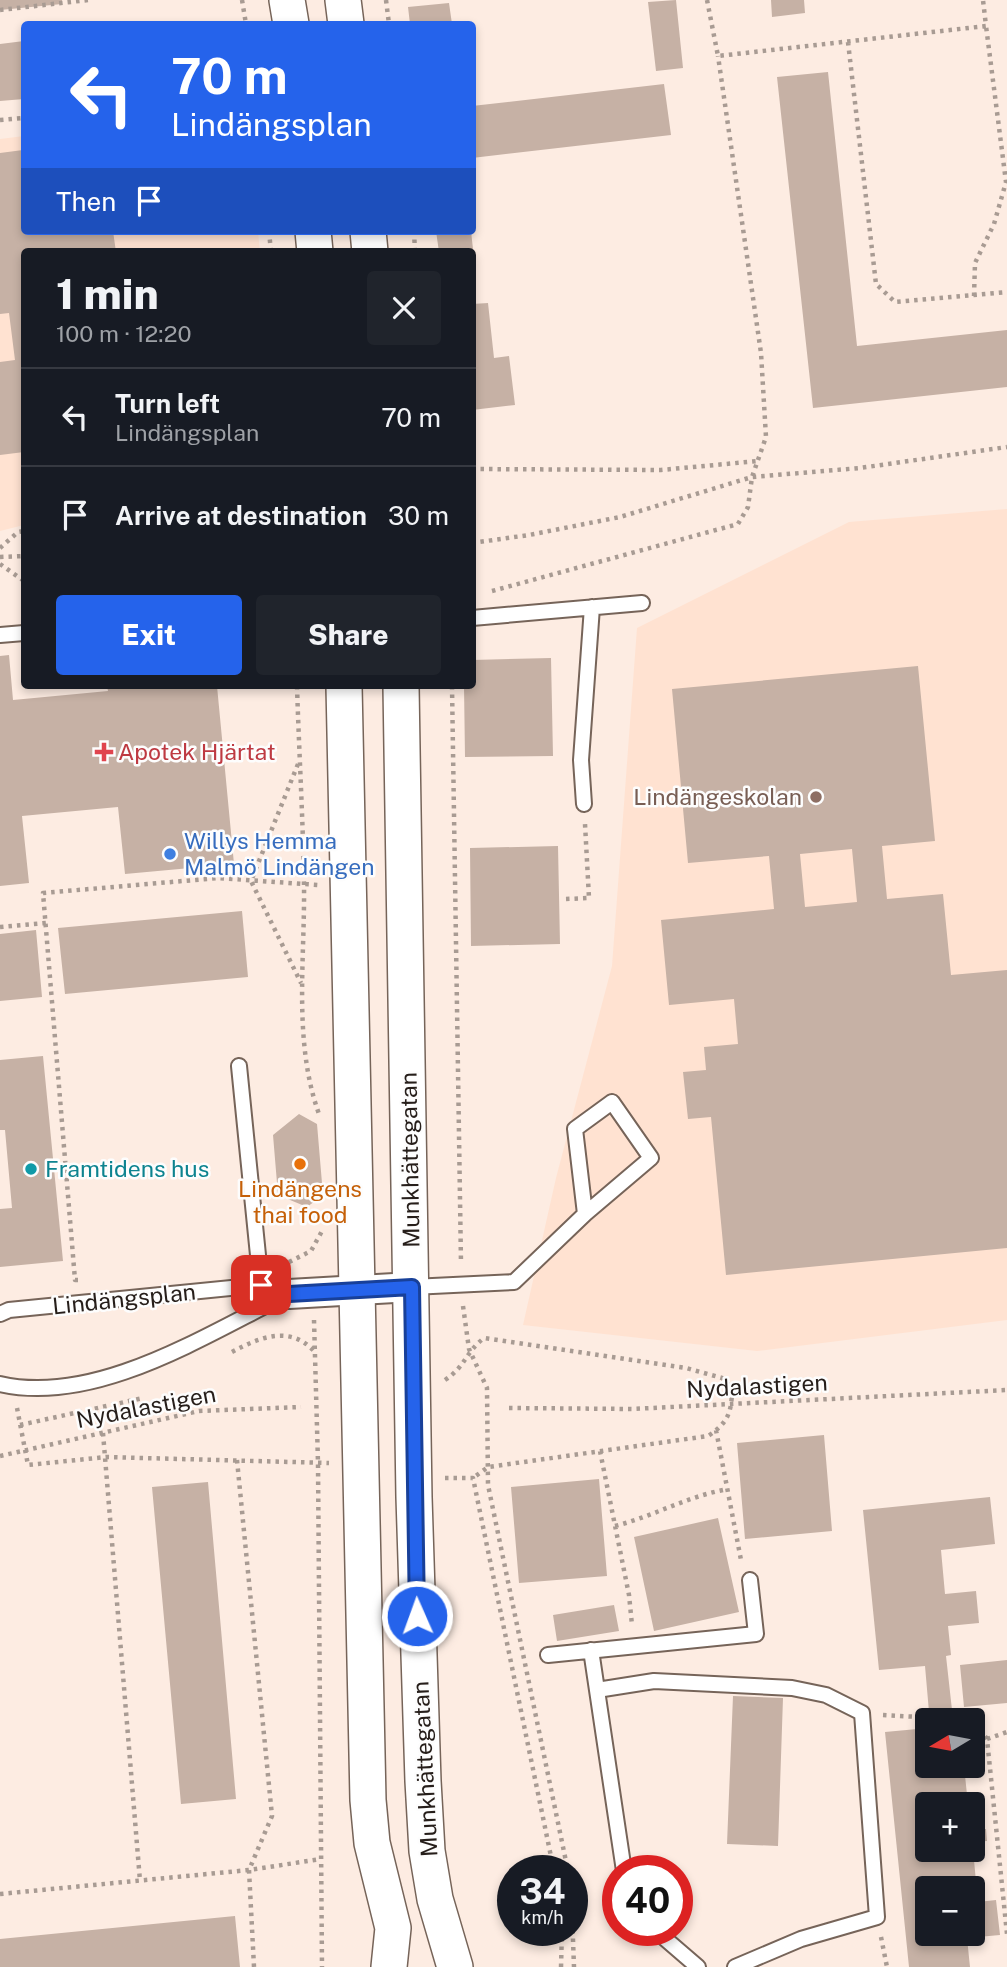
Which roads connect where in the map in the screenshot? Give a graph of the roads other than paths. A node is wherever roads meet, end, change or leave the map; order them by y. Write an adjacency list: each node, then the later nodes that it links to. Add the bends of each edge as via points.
1 (287, 0): 3 (street)
2 (343, 0): 4 (street)
3 (290, 21)
4 (346, 21)
5 (642, 603): 6 (lane)
6 (592, 607): 7 (lane); 12 (lane, via 581,760)
7 (476, 618)
8 (21, 633): 9 (lane)
9 (0, 635)
10 (344, 689): 17 (street)
11 (401, 689): 16 (street, Munkhättegatan)
12 (584, 804)
13 (239, 1066): 15 (lane)
14 (585, 1214): 14 (lane, via 651,1158 612,1102 575,1129); 16 (lane, via 514,1282)
15 (261, 1285): 18 (lane, Lindängsplan); 19 (lane, Lindängsplan)
16 (412, 1287): 17 (street, Lindängsplan); 28 (street, Munkhättegatan, via 414,1534 427,1851)
17 (357, 1290): 18 (street, Lindängsplan); 27 (street, via 368,1800 372,1843 393,1928)
18 (301, 1293): 20 (lane, Lindängsplan, via 121,1375 40,1390)
19 (0, 1314)
20 (6, 1385)
21 (750, 1580): 22 (lane, via 757,1634)
22 (591, 1650): 23 (lane); 24 (lane)
23 (548, 1655)
24 (597, 1690): 25 (lane); 30 (lane, via 654,1681 793,1688 826,1695 862,1713 877,1917 801,1939)
25 (622, 1855)
26 (674, 1946): 29 (lane)
27 (389, 1967)
28 (455, 1967)
29 (698, 1967)
30 (735, 1967)

